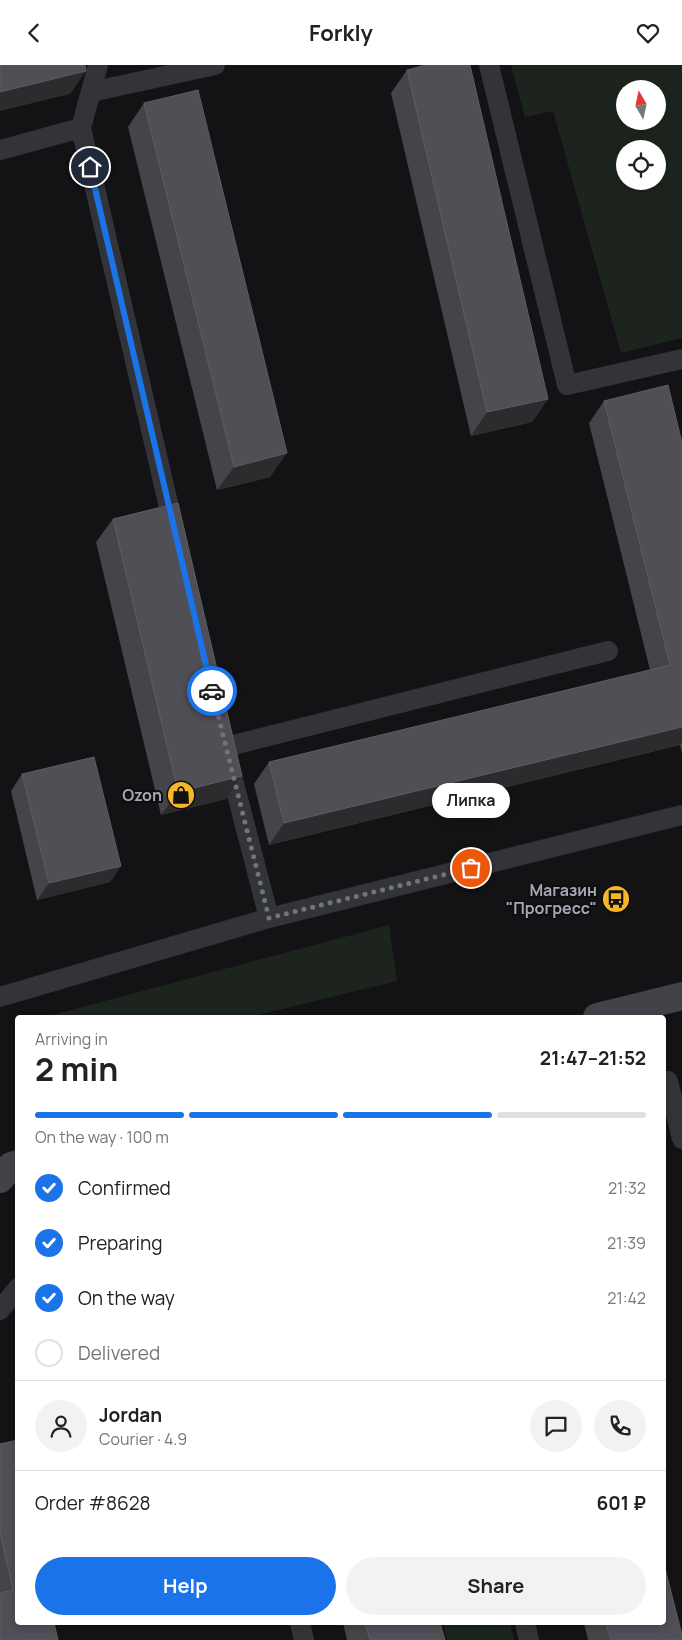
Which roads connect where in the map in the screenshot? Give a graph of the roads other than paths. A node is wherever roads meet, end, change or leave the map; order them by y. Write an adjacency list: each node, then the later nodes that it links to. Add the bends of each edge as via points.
1 (98, 65): 4 (lane)
2 (215, 65): 4 (lane)
3 (489, 65): 7 (lane, via 567,385)
4 (91, 92): 5 (lane)
5 (80, 128): 6 (lane); 8 (lane)
6 (0, 150)
7 (682, 359)
8 (180, 553)
9 (608, 651): 11 (lane, via 222,737)
10 (682, 815): 11 (lane)
11 (269, 918): 13 (lane)
12 (682, 996): 14 (main road)
13 (0, 997)
14 (605, 1015)
15 (671, 1080): 16 (lane)
16 (682, 1139)
17 (15, 1165): 18 (main road)
18 (0, 1179)
19 (15, 1292): 20 (lane)
20 (0, 1310)
21 (300, 1625): 23 (lane)
22 (525, 1625): 24 (lane)
23 (304, 1640)
24 (529, 1640)

